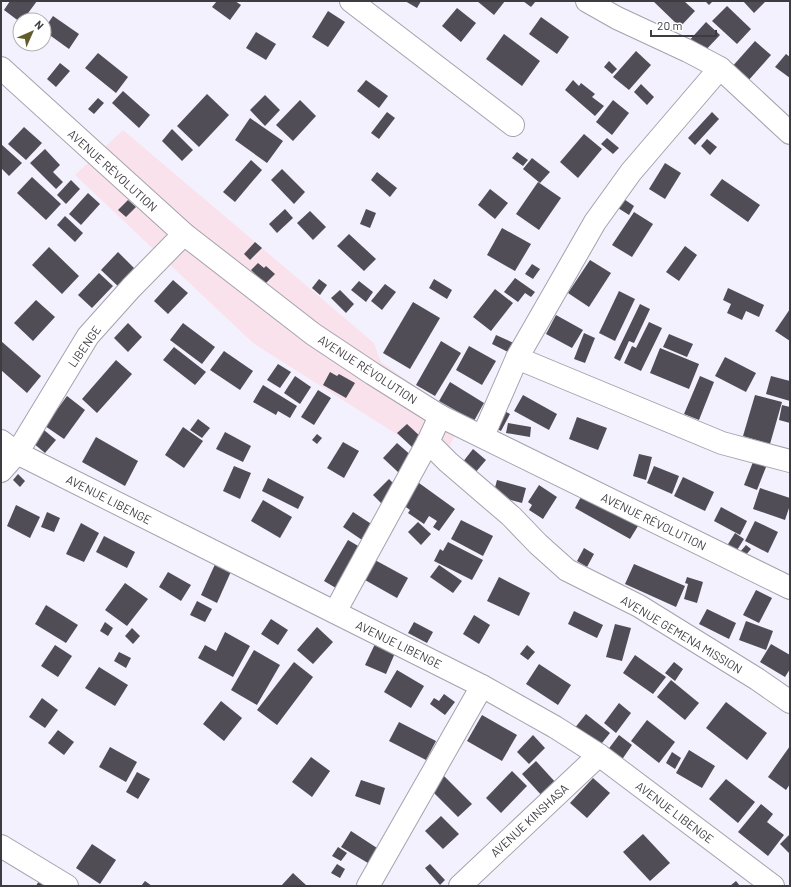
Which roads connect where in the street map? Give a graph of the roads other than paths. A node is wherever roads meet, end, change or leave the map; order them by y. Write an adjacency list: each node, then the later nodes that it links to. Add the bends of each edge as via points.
1 (351, 1): 5 (street)
2 (587, 1): 4 (street)
3 (1, 68): 7 (street, AVENUE RÉVOLUTION)
4 (720, 68): 6 (street); 8 (street, via 631,172 595,222)
5 (513, 126)
6 (790, 133)
7 (184, 234): 9 (street, AVENUE RÉVOLUTION, via 313,334); 12 (street, LIBENGE, via 88,336)
8 (517, 358): 10 (street); 13 (street, via 722,443)
9 (440, 416): 10 (street, AVENUE RÉVOLUTION); 11 (street)
10 (483, 436): 15 (street, AVENUE RÉVOLUTION)
11 (428, 442): 16 (street); 18 (street, AVENUE GEMENA MISSION, via 567,570 639,606)
12 (9, 447): 14 (street, LIBENGE); 16 (street, AVENUE LIBENGE)
13 (790, 461)
14 (1, 471)
15 (790, 588)
16 (335, 612): 17 (street, AVENUE LIBENGE)
17 (482, 686): 19 (street, AVENUE LIBENGE); 22 (street)
18 (790, 702)
19 (599, 755): 23 (street, AVENUE KINSHASA); 24 (street, AVENUE LIBENGE)
20 (1, 846): 21 (street)
21 (68, 886)
22 (368, 886)
23 (460, 886)
24 (773, 886)

